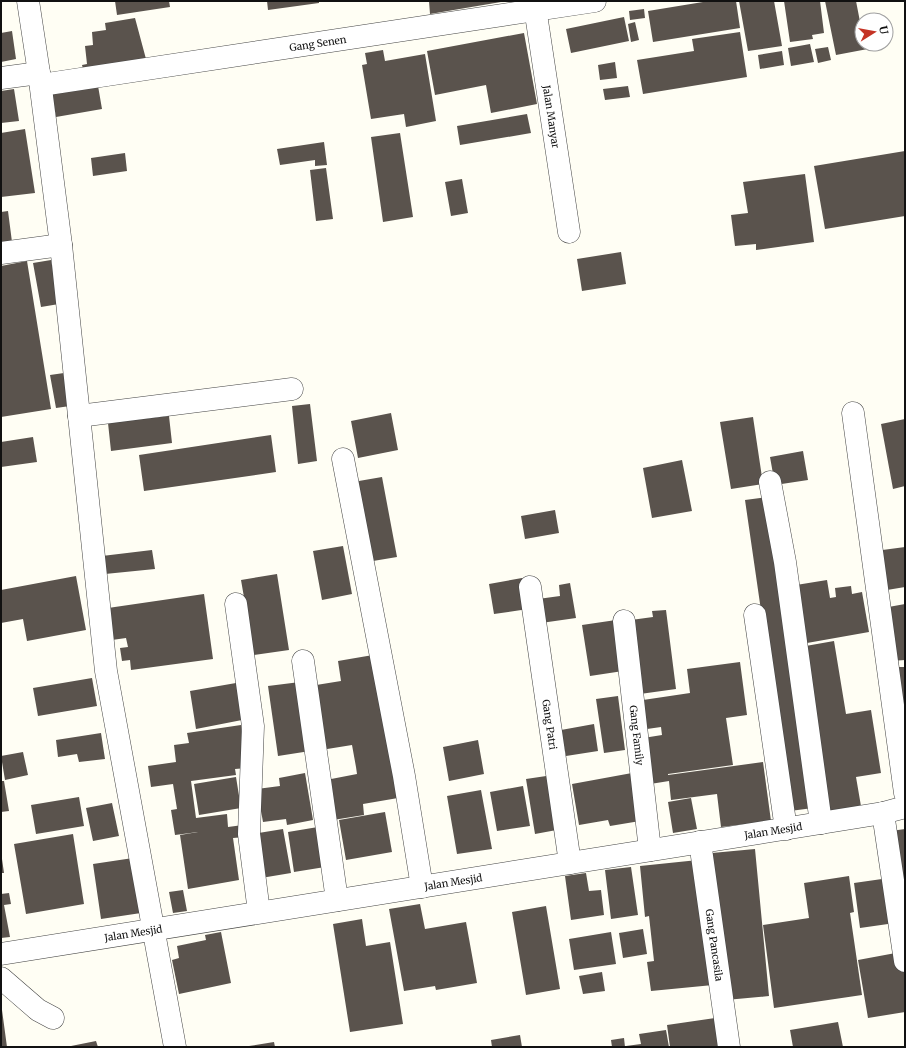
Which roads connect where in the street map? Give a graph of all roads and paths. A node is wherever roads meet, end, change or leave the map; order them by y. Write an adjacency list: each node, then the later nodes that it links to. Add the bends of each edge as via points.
1 (28, 1): 5 (street)
2 (595, 1): 3 (street, Gang Senen)
3 (535, 6): 5 (street, Gang Senen); 6 (street, Jalan Manyar)
4 (1, 78): 5 (street, Gang Senen)
5 (40, 79): 7 (street)
6 (569, 232)
7 (61, 244): 8 (street); 11 (street)
8 (1, 253)
9 (292, 389): 11 (street)
10 (853, 414): 19 (street)
11 (79, 416): 30 (street, via 106,671)
12 (342, 459): 27 (street, via 404,776)
13 (770, 482): 22 (street, via 784,562)
14 (530, 587): 26 (street, Gang Patri)
15 (236, 604): 29 (street, via 253,726 249,834)
16 (755, 615): 23 (street)
17 (624, 621): 25 (street, Gang Family)
18 (303, 661): 28 (street)
19 (905, 793)
20 (905, 807): 21 (street, Jalan Mesjid)
21 (883, 813): 22 (street, Jalan Mesjid); 32 (street)
22 (821, 823): 23 (street, Jalan Mesjid)
23 (786, 829): 24 (street, Jalan Mesjid)
24 (700, 842): 25 (street, Jalan Mesjid); 36 (street, Gang Pancasila)
25 (650, 850): 26 (street, Jalan Mesjid)
26 (570, 863): 27 (street, Jalan Mesjid)
27 (422, 887): 28 (street, Jalan Mesjid)
28 (337, 900): 29 (street, Jalan Mesjid)
29 (259, 912): 30 (street, Jalan Mesjid)
30 (154, 929): 31 (street, Jalan Mesjid); 35 (street)
31 (1, 954)
32 (905, 961)
33 (1, 978): 34 (street, via 38,1010)
34 (54, 1018)
35 (174, 1047)
36 (729, 1047)

